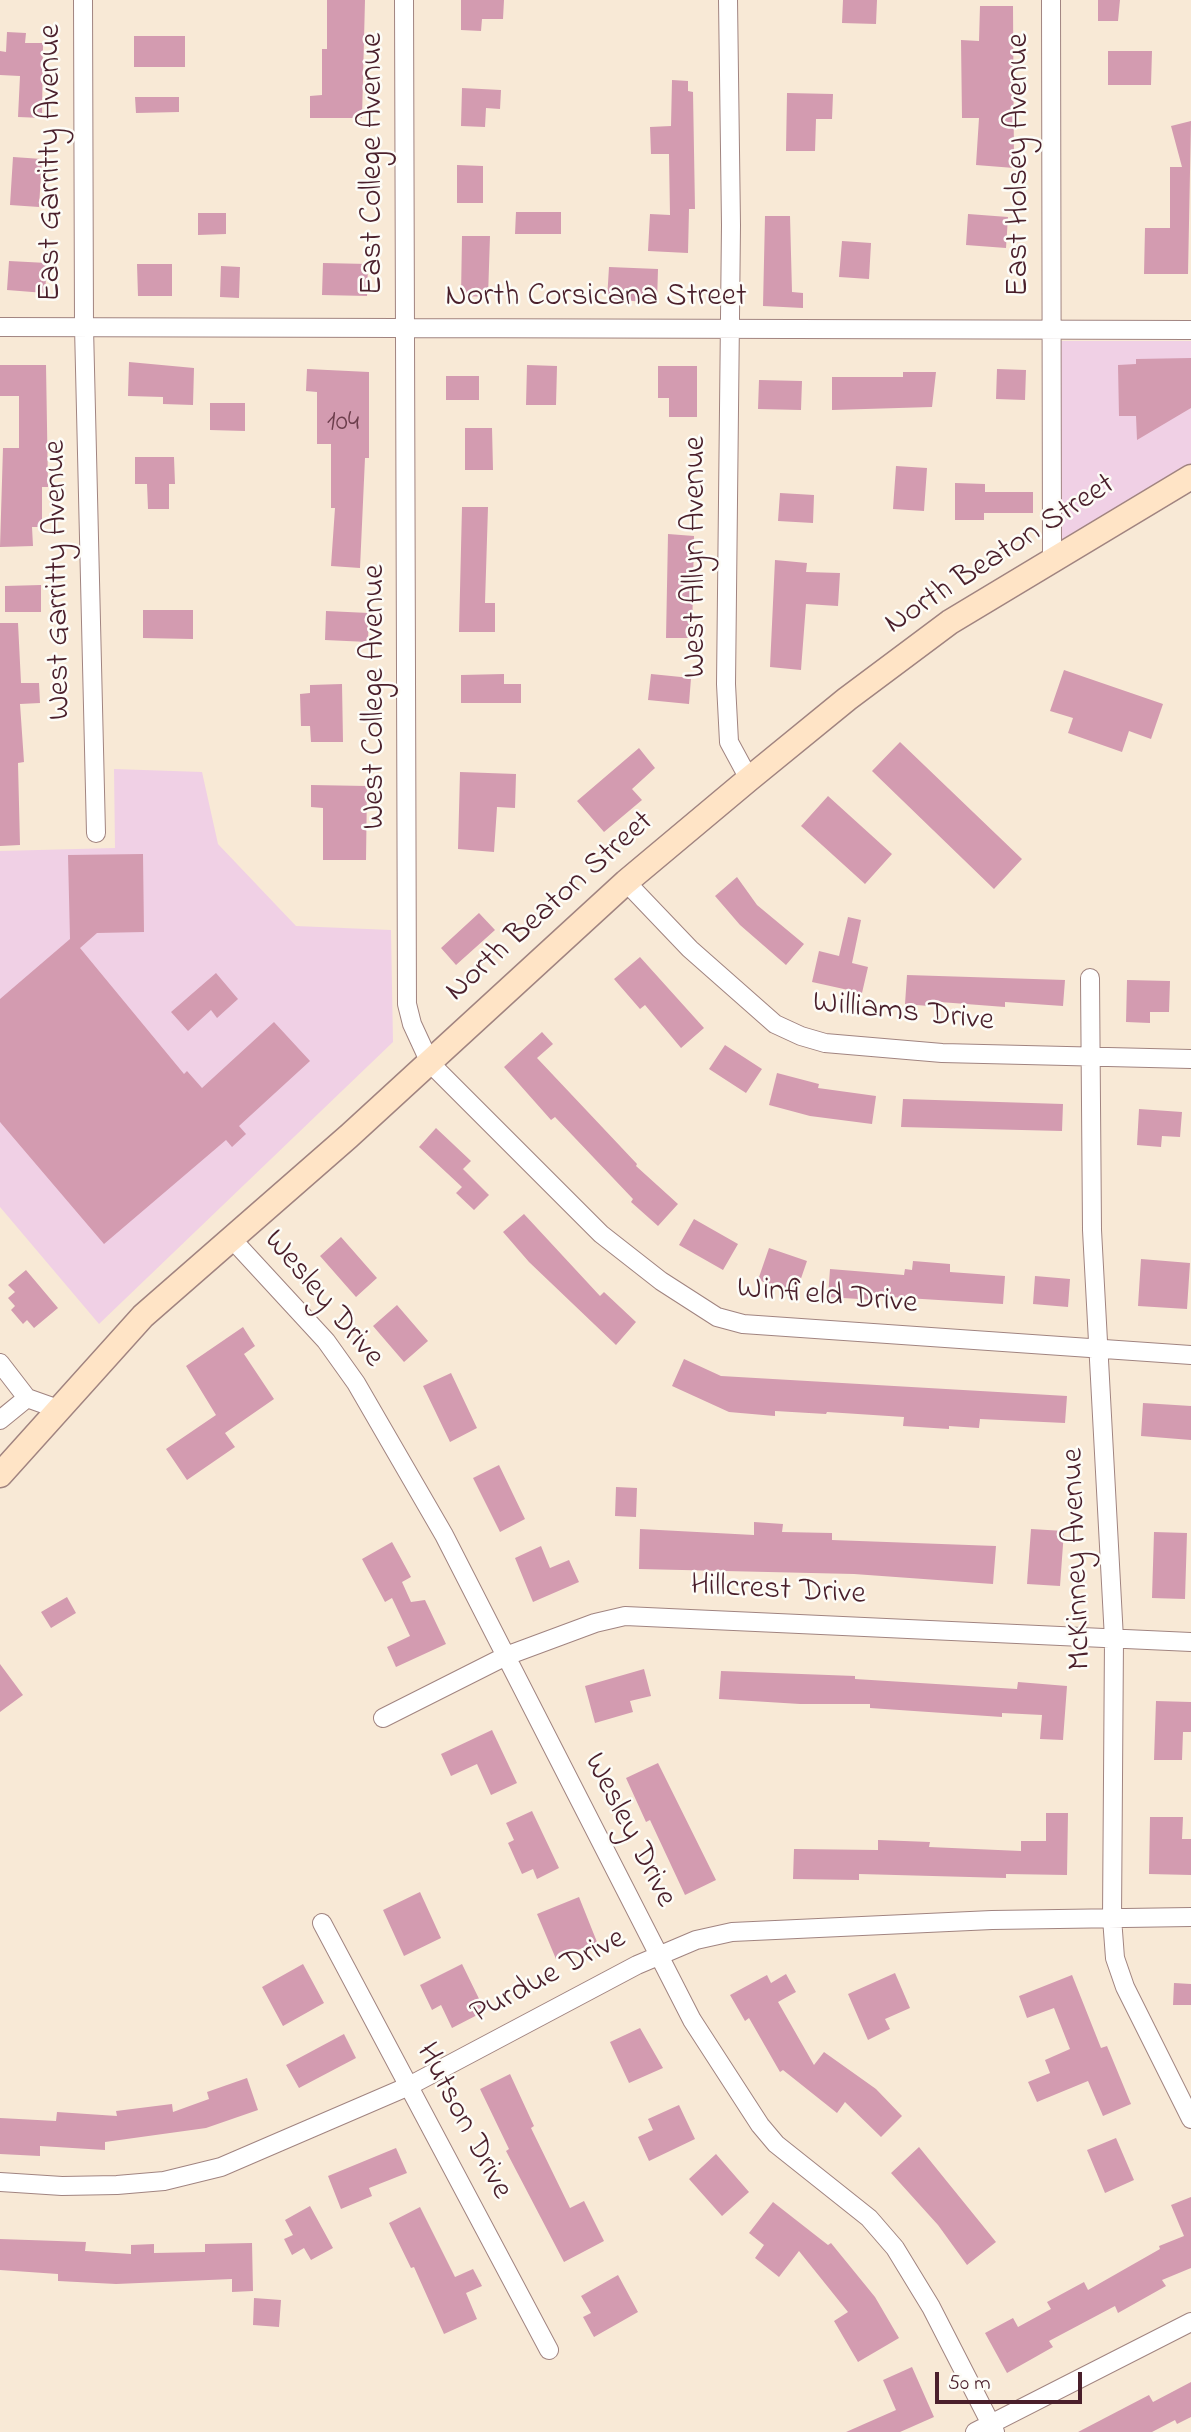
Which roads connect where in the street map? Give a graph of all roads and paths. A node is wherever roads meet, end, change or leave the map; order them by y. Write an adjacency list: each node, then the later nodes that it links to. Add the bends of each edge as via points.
1 (82, 0): 6 (street, East Garritty Avenue)
2 (404, 0): 7 (street, East College Avenue)
3 (728, 0): 8 (street, West Allyn Avenue)
4 (1051, 0): 10 (street, East Holsey Avenue)
5 (0, 327): 6 (street, North Corsicana Street)
6 (84, 327): 7 (street, North Corsicana Street); 14 (street, West Garritty Avenue)
7 (406, 327): 8 (street, North Corsicana Street); 19 (street, West College Avenue, via 407,1004)
8 (729, 330): 10 (street, North Corsicana Street); 13 (street, West Allyn Avenue, via 727,707 729,742)
9 (1191, 330): 10 (street, North Corsicana Street)
10 (1051, 331): 12 (street, East Holsey Avenue)
11 (1191, 477): 12 (main road, North Beaton Street)
12 (1052, 559): 13 (main road, North Beaton Street, via 950,622)
13 (749, 779): 15 (main road, North Beaton Street)
14 (96, 833)
15 (626, 882): 17 (street, Williams Drive, via 690,949 775,1024 801,1036 825,1043 942,1053); 19 (main road, North Beaton Street)
16 (1090, 978): 17 (street, McKinney Avenue)
17 (1089, 1057): 18 (street, Williams Drive); 21 (street, McKinney Avenue)
18 (1191, 1059)
19 (430, 1063): 20 (main road, North Beaton Street); 21 (street, Winfield Drive, via 601,1234 717,1317 743,1324)
20 (231, 1238): 25 (main road, North Beaton Street, via 143,1316); 30 (street, Wesley Drive, via 326,1341 356,1383 444,1535)
21 (1099, 1349): 22 (street, Winfield Drive); 28 (street, McKinney Avenue)
22 (1191, 1355)
23 (0, 1363): 24 (street)
24 (27, 1398): 25 (street); 26 (street)
25 (58, 1409): 27 (main road, North Beaton Street)
26 (0, 1420)
27 (0, 1475)
28 (1114, 1639): 29 (street, Hillcrest Drive); 30 (street, Hillcrest Drive, via 625,1616); 33 (street, McKinney Avenue)
29 (1191, 1642)
30 (506, 1656): 31 (street, Hillcrest Drive); 35 (street, Wesley Drive)
31 (383, 1718)
32 (1191, 1917): 33 (street, Purdue Drive)
33 (1112, 1918): 35 (street, Purdue Drive, via 732,1932); 37 (street, McKinney Avenue, via 1115,1958 1125,1987)
34 (322, 1923): 36 (street, Hutson Drive)
35 (658, 1955): 36 (street, Purdue Drive); 41 (street, Wesley Drive, via 692,2020 760,2125 776,2144 869,2218 895,2248 931,2307)
36 (409, 2086): 38 (street, Purdue Drive, via 221,2167 164,2181 62,2186); 40 (street, Hutson Drive)
37 (1191, 2119)
38 (0, 2182)
39 (1191, 2322): 41 (street)
40 (549, 2350)
41 (987, 2429)

